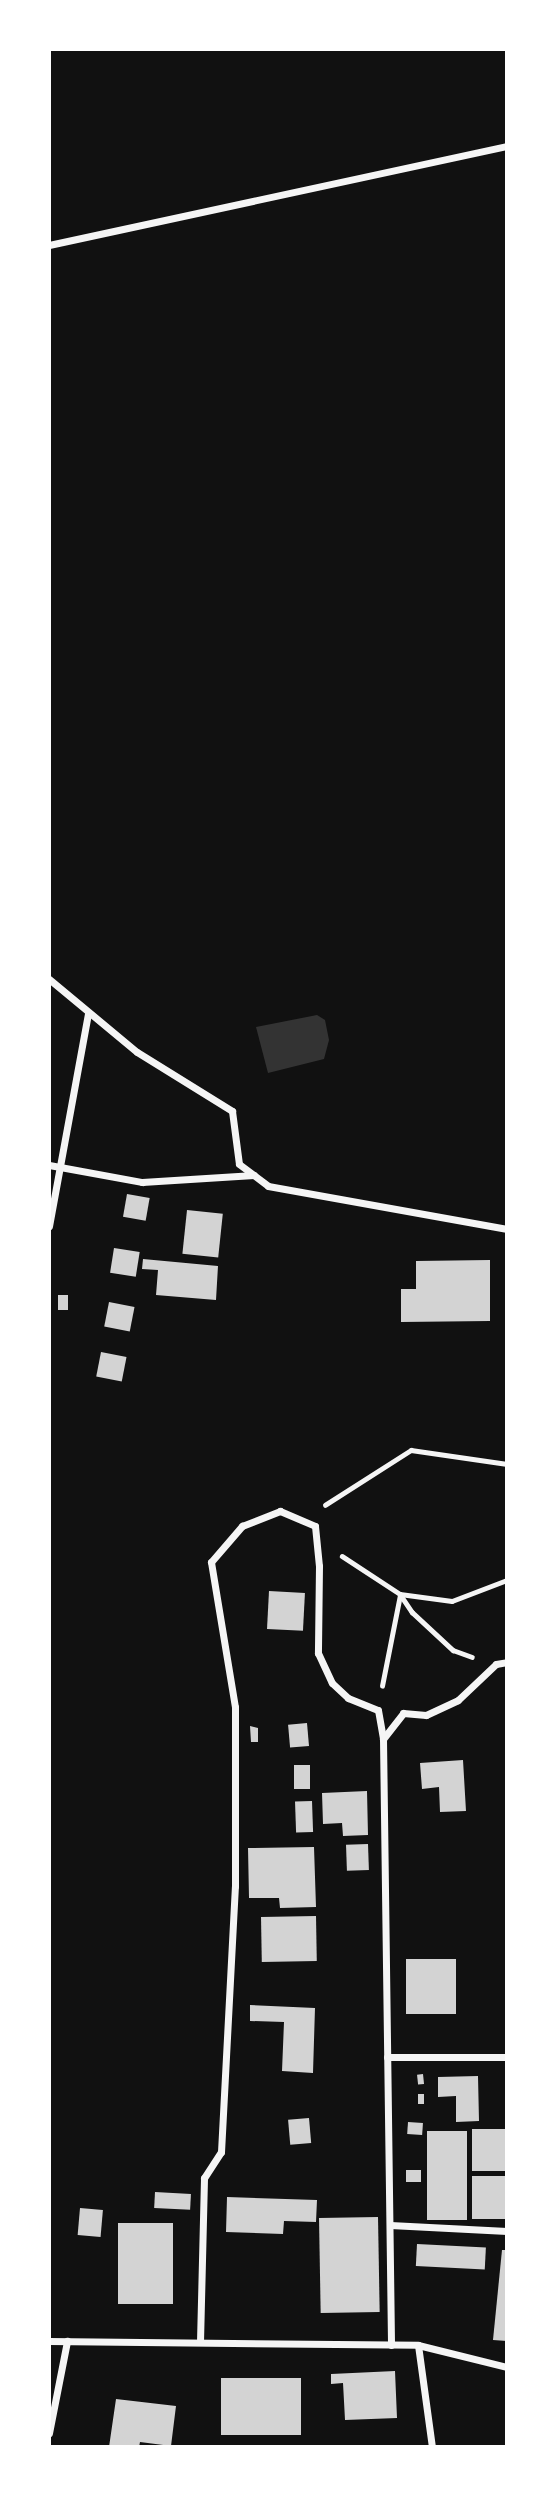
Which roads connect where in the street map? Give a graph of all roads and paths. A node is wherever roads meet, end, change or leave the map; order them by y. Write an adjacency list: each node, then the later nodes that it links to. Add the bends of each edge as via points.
1 (507, 146): 2 (street)
2 (49, 245)
3 (49, 979): 4 (street)
4 (88, 1014): 6 (street); 7 (street, via 137,1052 232,1111 239,1164)
5 (49, 1164): 6 (street)
6 (59, 1166): 7 (street, via 142,1182); 8 (street)
7 (254, 1175): 9 (street, via 268,1186)
8 (49, 1226)
9 (507, 1229)
10 (507, 1464): 11 (path, via 411,1450)
11 (302, 1521): 12 (street, via 315,1526); 25 (street, via 280,1511 242,1526 211,1562 235,1707 236,1886 220,2152 204,2178)
12 (317, 1542): 14 (path); 17 (street, via 318,1653 332,1683 348,1698)
13 (507, 1580): 14 (path, via 452,1601)
14 (400, 1594): 16 (path, via 412,1612 453,1650); 17 (path)
15 (507, 1662): 16 (street)
16 (496, 1664): 18 (street, via 458,1700 426,1715 403,1713)
17 (378, 1710): 18 (street)
18 (383, 1739): 19 (street)
19 (387, 2057): 20 (street); 21 (street)
20 (507, 2057)
21 (390, 2225): 22 (street); 26 (street)
22 (507, 2231)
23 (49, 2341): 24 (street)
24 (67, 2342): 25 (street); 29 (street)
25 (200, 2342): 26 (street)
26 (391, 2345): 27 (street)
27 (418, 2345): 28 (street); 30 (street)
28 (507, 2367)
29 (49, 2433)
30 (432, 2447)

